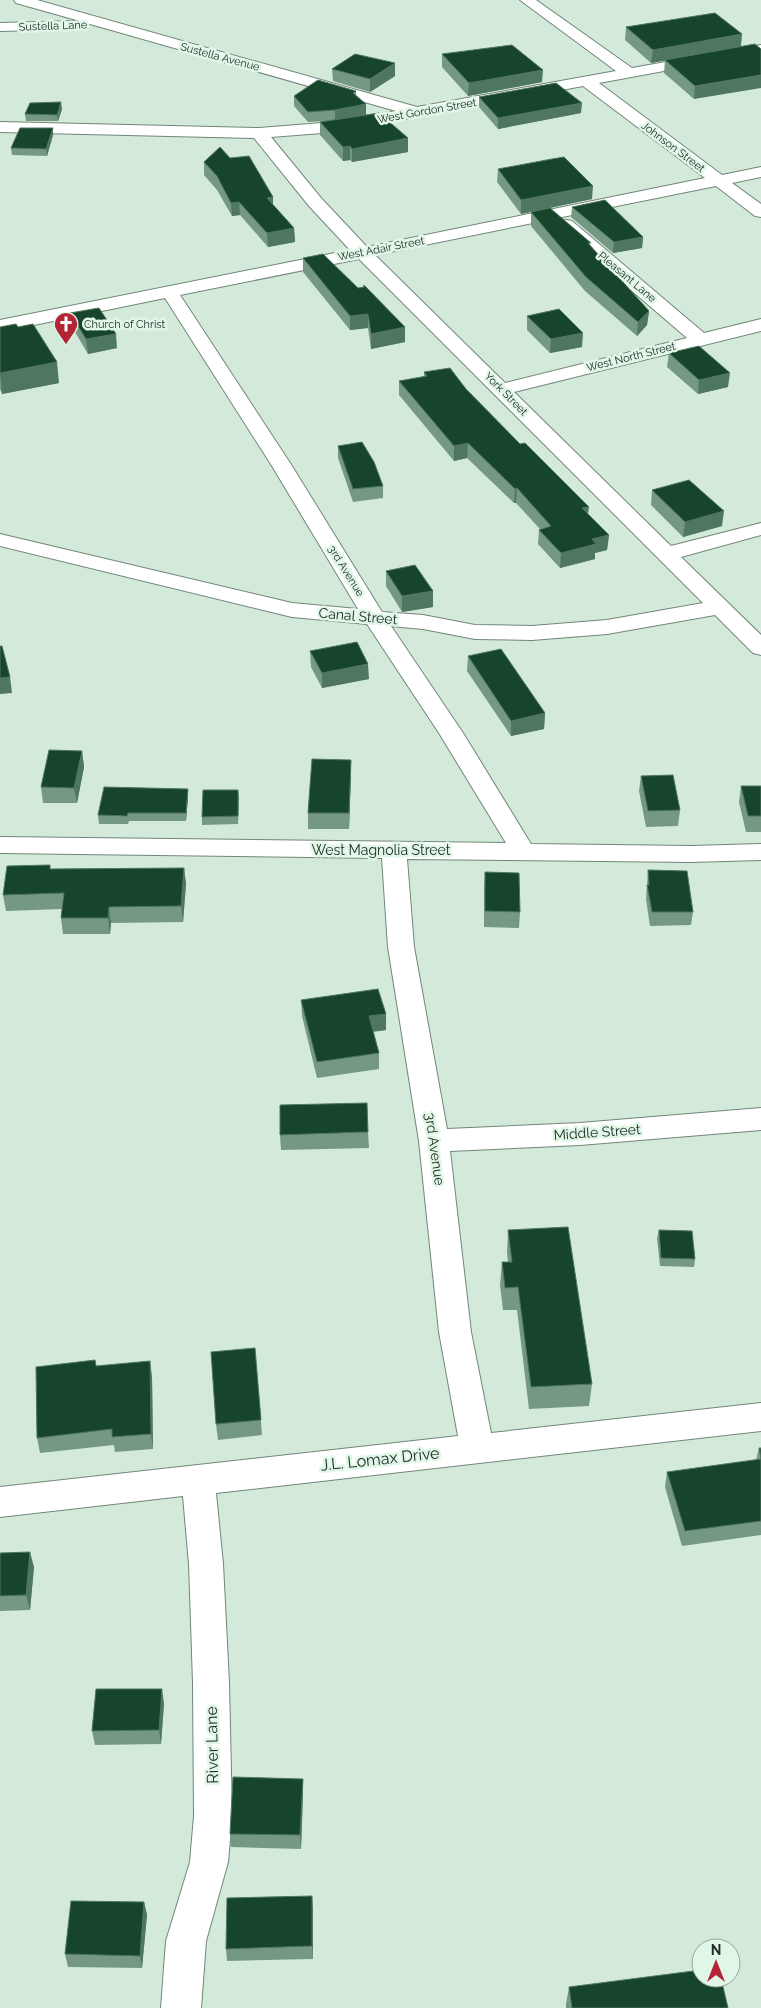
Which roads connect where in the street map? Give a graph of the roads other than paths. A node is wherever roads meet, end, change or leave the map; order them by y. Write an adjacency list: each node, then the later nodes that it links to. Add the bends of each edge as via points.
1 (21, 0): 4 (street, Sustella Avenue)
2 (80, 0): 4 (street)
3 (527, 0): 8 (street)
4 (42, 6): 5 (street, Sustella Avenue)
5 (106, 24): 6 (street, Sustella Lane); 10 (street, Sustella Avenue)
6 (0, 27)
7 (761, 49): 8 (street, West Gordon Street)
8 (629, 73): 9 (street, West Gordon Street)
9 (586, 81): 10 (street, West Gordon Street); 14 (street, Johnson Street)
10 (419, 112): 12 (street, West Gordon Street, via 334,127)
11 (0, 127): 12 (street, West Gordon Street)
12 (259, 133): 17 (street, York Street, via 315,202)
13 (761, 172): 14 (street, West Adair Street)
14 (719, 180): 15 (street, Johnson Street); 16 (street, West Adair Street)
15 (761, 212)
16 (554, 214): 17 (street, West Adair Street); 21 (street, Pleasant Lane)
17 (363, 253): 18 (street, West Adair Street); 22 (street, York Street)
18 (169, 291): 19 (street, West Adair Street); 27 (street, 3rd Avenue, via 282,466)
19 (0, 326)
20 (761, 326): 21 (street, West North Street)
21 (700, 340): 22 (street, West North Street)
22 (502, 389): 25 (street, York Street)
23 (761, 529): 25 (street)
24 (0, 540): 27 (street, Canal Street, via 292,610)
25 (667, 554): 26 (street, York Street)
26 (720, 607): 27 (street, Canal Street, via 637,623 532,634 475,632); 28 (street, York Street)
27 (374, 617): 31 (street, 3rd Avenue, via 451,733)
28 (761, 648)
29 (0, 845): 30 (street, West Magnolia Street)
30 (394, 850): 31 (street, West Magnolia Street); 34 (street, 3rd Avenue, via 401,947)
31 (523, 852): 32 (street, West Magnolia Street)
32 (761, 852)
33 (761, 1119): 34 (street, Middle Street)
34 (434, 1142): 36 (street, 3rd Avenue, via 455,1332)
35 (761, 1418): 36 (street, J.L. Lomax Drive)
36 (477, 1448): 37 (street, J.L. Lomax Drive)
37 (198, 1479): 38 (street, J.L. Lomax Drive); 39 (street, River Lane, via 206,1564 213,1816 209,1862 186,1940)
38 (0, 1502)
39 (181, 2008)

